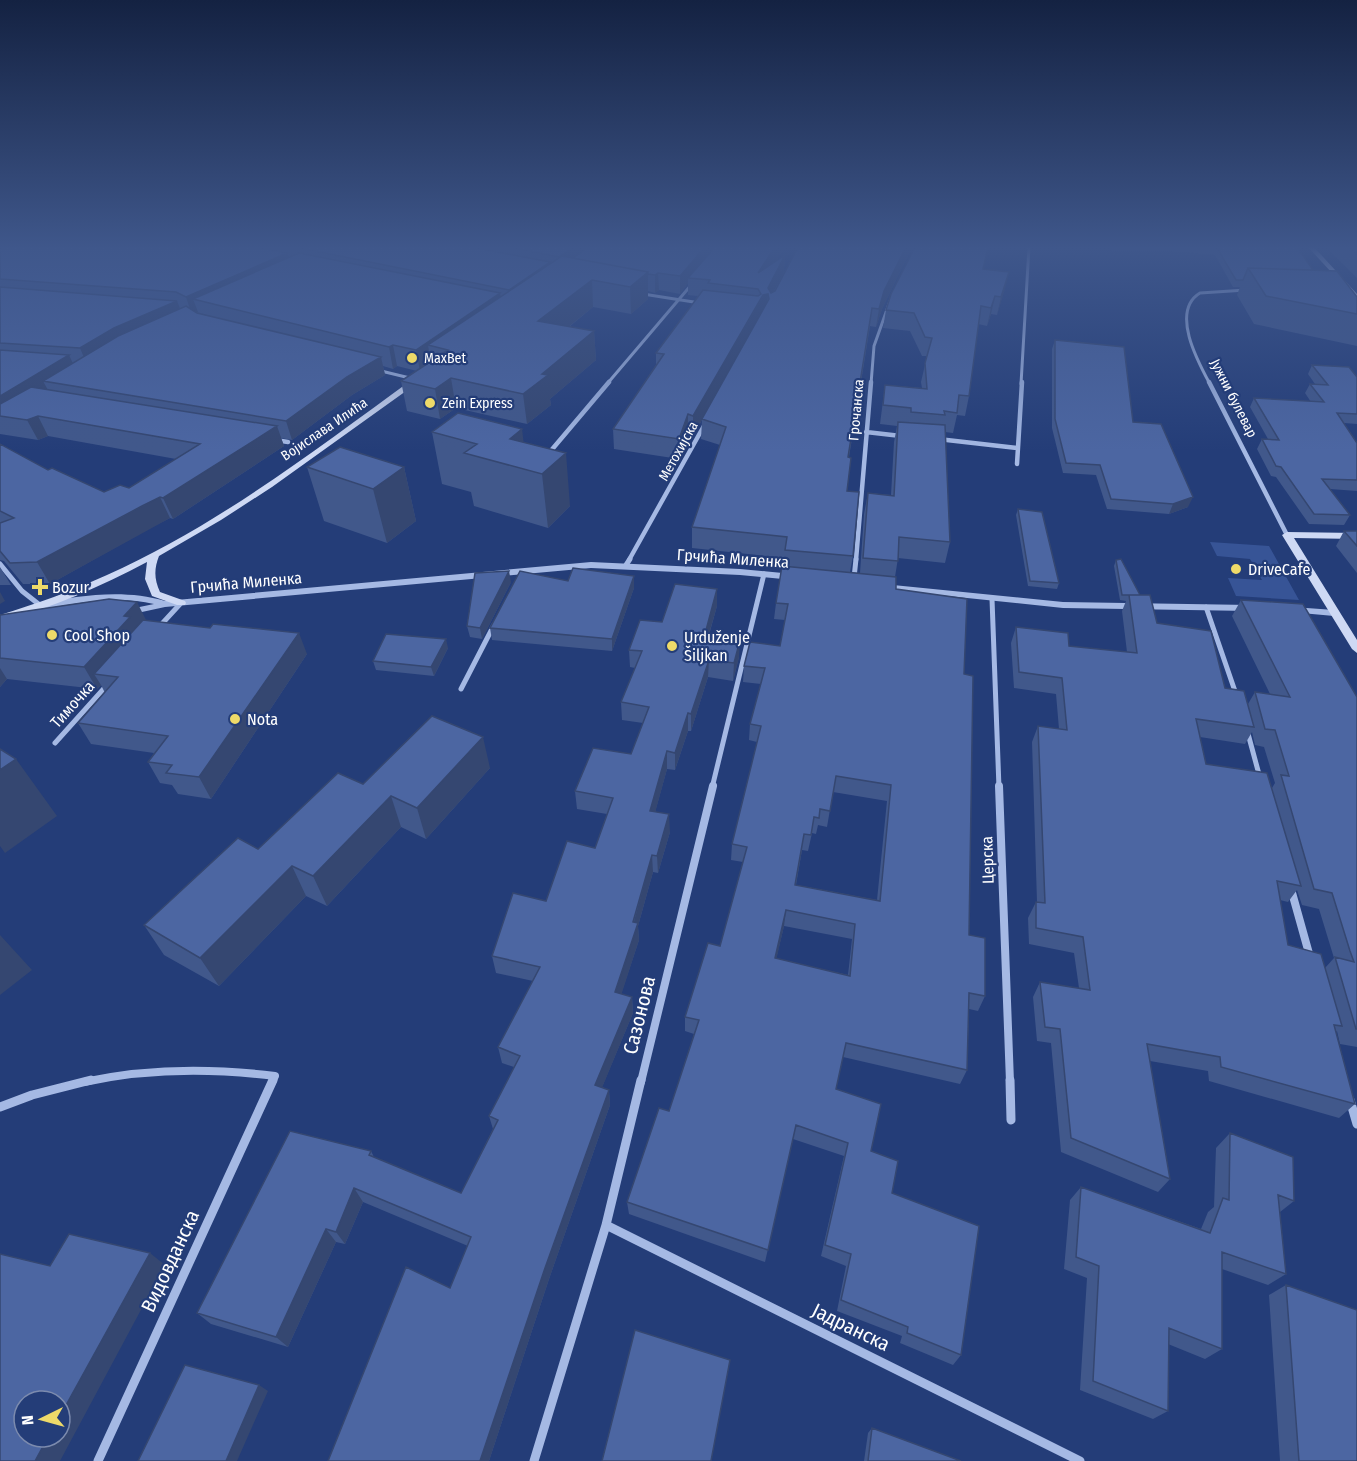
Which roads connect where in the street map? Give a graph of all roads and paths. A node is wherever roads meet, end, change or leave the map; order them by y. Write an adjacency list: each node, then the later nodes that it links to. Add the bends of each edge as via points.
1 (666, 315): 14 (street)
2 (885, 315): 8 (street, Грочанска, via 874,346)
3 (1025, 315): 13 (street)
4 (1187, 315): 16 (street, Јужни булевар, via 1186,329 1200,366)
5 (374, 369): 6 (street)
6 (422, 376): 18 (main road, Војислава Илића, via 243,501)
7 (709, 417): 20 (street, Метохијска)
8 (866, 432): 9 (street); 23 (street, Грочанска)
9 (912, 436)
10 (265, 438): 12 (street)
11 (934, 439): 13 (street)
12 (288, 442)
13 (1017, 448): 15 (street)
14 (549, 453)
15 (1017, 464)
16 (1287, 535): 17 (main road); 34 (main road, Јужни булевар)
17 (1357, 536)
18 (156, 553): 27 (main road, via 148,580 156,594); 29 (main road, Војислава Илића)
19 (0, 564): 29 (street, via 22,591)
20 (627, 566): 21 (street, Грчића Миленка); 27 (street, Грчића Миленка)
21 (764, 574): 22 (street, Грчића Миленка); 52 (street, Сазонова)
22 (803, 578)
23 (849, 583): 24 (street)
24 (865, 585)
25 (876, 586): 26 (street)
26 (992, 599): 30 (street, via 1121,607); 50 (street, Церска)
27 (181, 603): 28 (street, Грчића Миленка); 38 (street)
28 (165, 604): 29 (street, Грчића Миленка, via 155,599 122,598); 33 (street, Грчића Миленка)
29 (41, 606): 35 (street); 36 (main road, Војислава Илића)
30 (1206, 607): 31 (street); 42 (street)
31 (1261, 609)
32 (1283, 610): 34 (street)
33 (120, 613)
34 (1334, 613): 39 (main road, Јужни булевар)
35 (58, 614)
36 (0, 619)
37 (496, 621): 41 (street)
38 (157, 629)
39 (1357, 649)
40 (110, 682): 44 (street, Тимочка)
41 (461, 689)
42 (1239, 704)
43 (1245, 726): 45 (street)
44 (55, 743)
45 (1261, 783)
46 (1290, 885): 47 (street)
47 (1312, 965)
48 (1347, 1090): 51 (street)
49 (0, 1107): 53 (street, Видовданска, via 53,1088 112,1077 236,1070 275,1076)
50 (1011, 1120)
51 (1357, 1124)
52 (606, 1225): 54 (street, Сазонова); 55 (street, Јадранска)
53 (98, 1461)
54 (534, 1461)
55 (1079, 1461)

